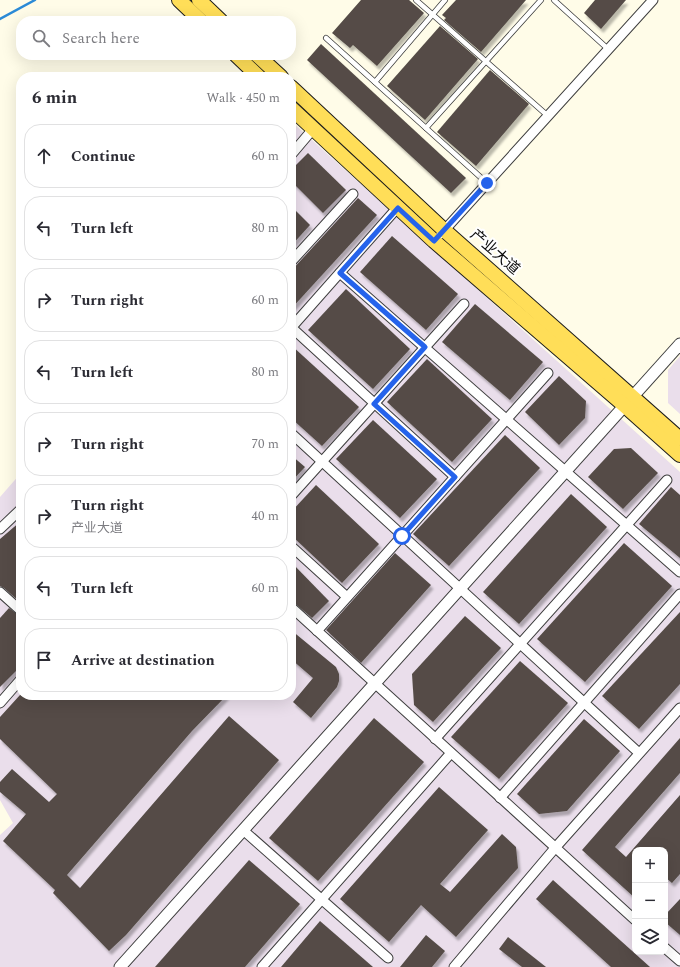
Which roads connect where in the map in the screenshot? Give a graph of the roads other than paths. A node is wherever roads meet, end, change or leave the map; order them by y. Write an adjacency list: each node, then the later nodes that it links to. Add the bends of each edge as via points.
1 (179, 0): 9 (main road)
2 (199, 0): 10 (main road)
3 (416, 0): 8 (lane)
4 (445, 0): 8 (lane)
5 (541, 0): 15 (lane)
6 (554, 0): 12 (lane)
7 (653, 0): 12 (street)
8 (432, 15): 15 (lane); 18 (lane)
9 (196, 16)
10 (216, 16)
11 (326, 38): 18 (lane)
12 (608, 50): 21 (street)
13 (241, 60): 16 (main road)
14 (262, 60): 17 (main road)
15 (486, 62): 21 (lane); 22 (lane)
16 (254, 72)
17 (276, 72)
18 (375, 82): 22 (lane)
19 (296, 92): 28 (main road, 产业大道)
20 (296, 113): 23 (main road, 产业大道)
21 (548, 116): 25 (street)
22 (426, 128): 25 (lane)
23 (314, 129): 24 (street); 27 (main road, 产业大道)
24 (296, 149)
25 (487, 183): 28 (street)
26 (353, 194): 30 (street)
27 (398, 208): 29 (main road, 产业大道); 31 (street)
28 (444, 230): 29 (street); 38 (main road, 产业大道)
29 (434, 241): 38 (main road, 产业大道)
30 (296, 257)
31 (340, 273): 33 (street); 36 (street)
32 (464, 304): 36 (street)
33 (296, 322)
34 (296, 333): 39 (street)
35 (680, 344): 38 (street)
36 (425, 347): 39 (street); 40 (street)
37 (548, 373): 40 (street)
38 (629, 401): 42 (main road, 产业大道); 43 (main road, 产业大道); 45 (street)
39 (374, 404): 44 (street); 46 (street)
40 (506, 419): 45 (street); 46 (street)
41 (296, 438): 44 (street)
42 (680, 439)
43 (680, 455)
44 (322, 462): 48 (street); 52 (street)
45 (566, 472): 50 (street); 55 (street)
46 (455, 477): 52 (street)
47 (667, 480): 50 (street)
48 (296, 491)
49 (16, 514): 51 (street)
50 (626, 525): 54 (street); 62 (street)
51 (0, 529)
52 (402, 536): 55 (street); 58 (street)
53 (296, 551): 58 (street)
54 (680, 572)
55 (460, 589): 62 (street); 63 (street)
56 (0, 592): 59 (street)
57 (680, 594): 66 (street)
58 (347, 597): 61 (street)
59 (16, 606)
60 (296, 612): 61 (street)
61 (317, 631): 63 (street)
62 (520, 644): 66 (street); 68 (street)
63 (375, 684): 68 (street); 72 (street)
64 (16, 685): 65 (street)
65 (0, 703)
66 (584, 703): 70 (street); 71 (street)
67 (680, 708): 70 (street)
68 (435, 739): 69 (street)
69 (451, 753): 71 (street); 74 (street)
70 (639, 753): 73 (street)
71 (500, 798): 73 (street)
72 (243, 830): 74 (street); 79 (street)
73 (555, 848): 75 (street); 81 (street)
74 (322, 899): 77 (street); 80 (street)
75 (634, 919)
76 (668, 951): 78 (street)
77 (388, 958)
78 (680, 961)
79 (120, 967)
80 (262, 967)
81 (454, 967)

